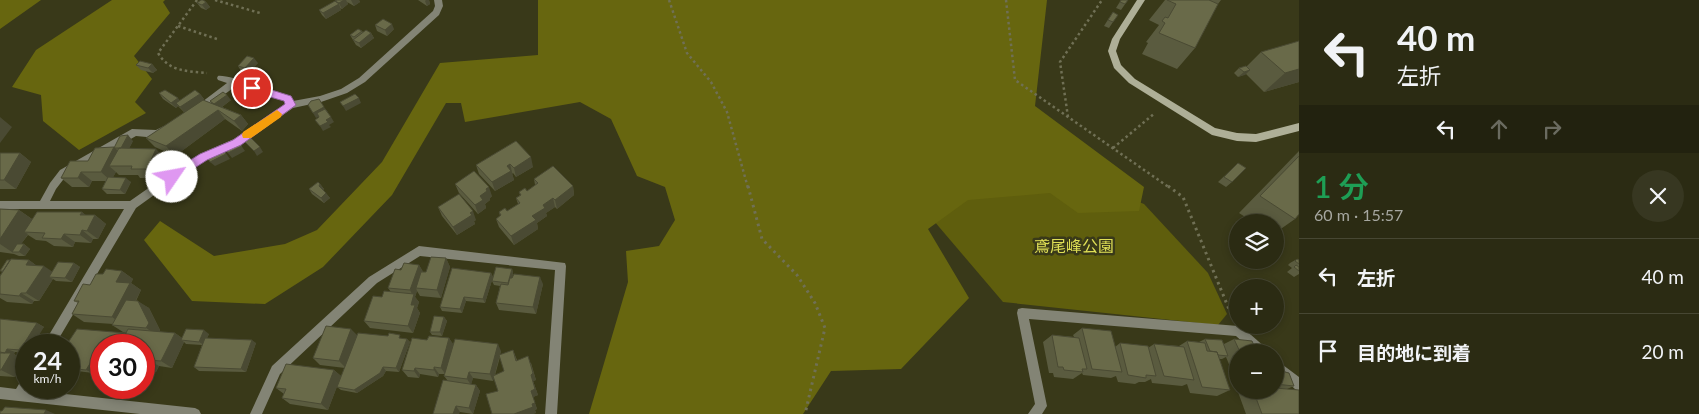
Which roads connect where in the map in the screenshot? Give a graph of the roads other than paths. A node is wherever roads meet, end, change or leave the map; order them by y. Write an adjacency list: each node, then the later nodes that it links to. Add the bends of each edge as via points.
1 (438, 0): 5 (street, via 436,13 362,80 344,91)
2 (1141, 0): 8 (street, via 1112,51 1117,66 1132,81 1212,131 1256,138)
3 (221, 78): 4 (street)
4 (235, 82): 5 (street, via 287,99); 6 (street)
5 (291, 105): 11 (street, via 237,142 183,169)
6 (187, 117)
7 (172, 126): 10 (street, via 156,134 135,132 63,173)
8 (1299, 127)
9 (0, 205): 10 (street)
10 (43, 205): 11 (street)
11 (132, 205): 12 (street)
12 (56, 334)
13 (1253, 344): 23 (street, via 1238,331 1022,313 1041,406)
14 (1284, 372): 15 (street)
15 (1299, 385)
16 (0, 393): 17 (street)
17 (15, 395)
18 (49, 399): 19 (street)
19 (145, 412): 20 (street)
20 (195, 414)
21 (256, 414): 22 (street, via 276,370 373,280 419,251 561,266)
22 (550, 414)
23 (1034, 414)

